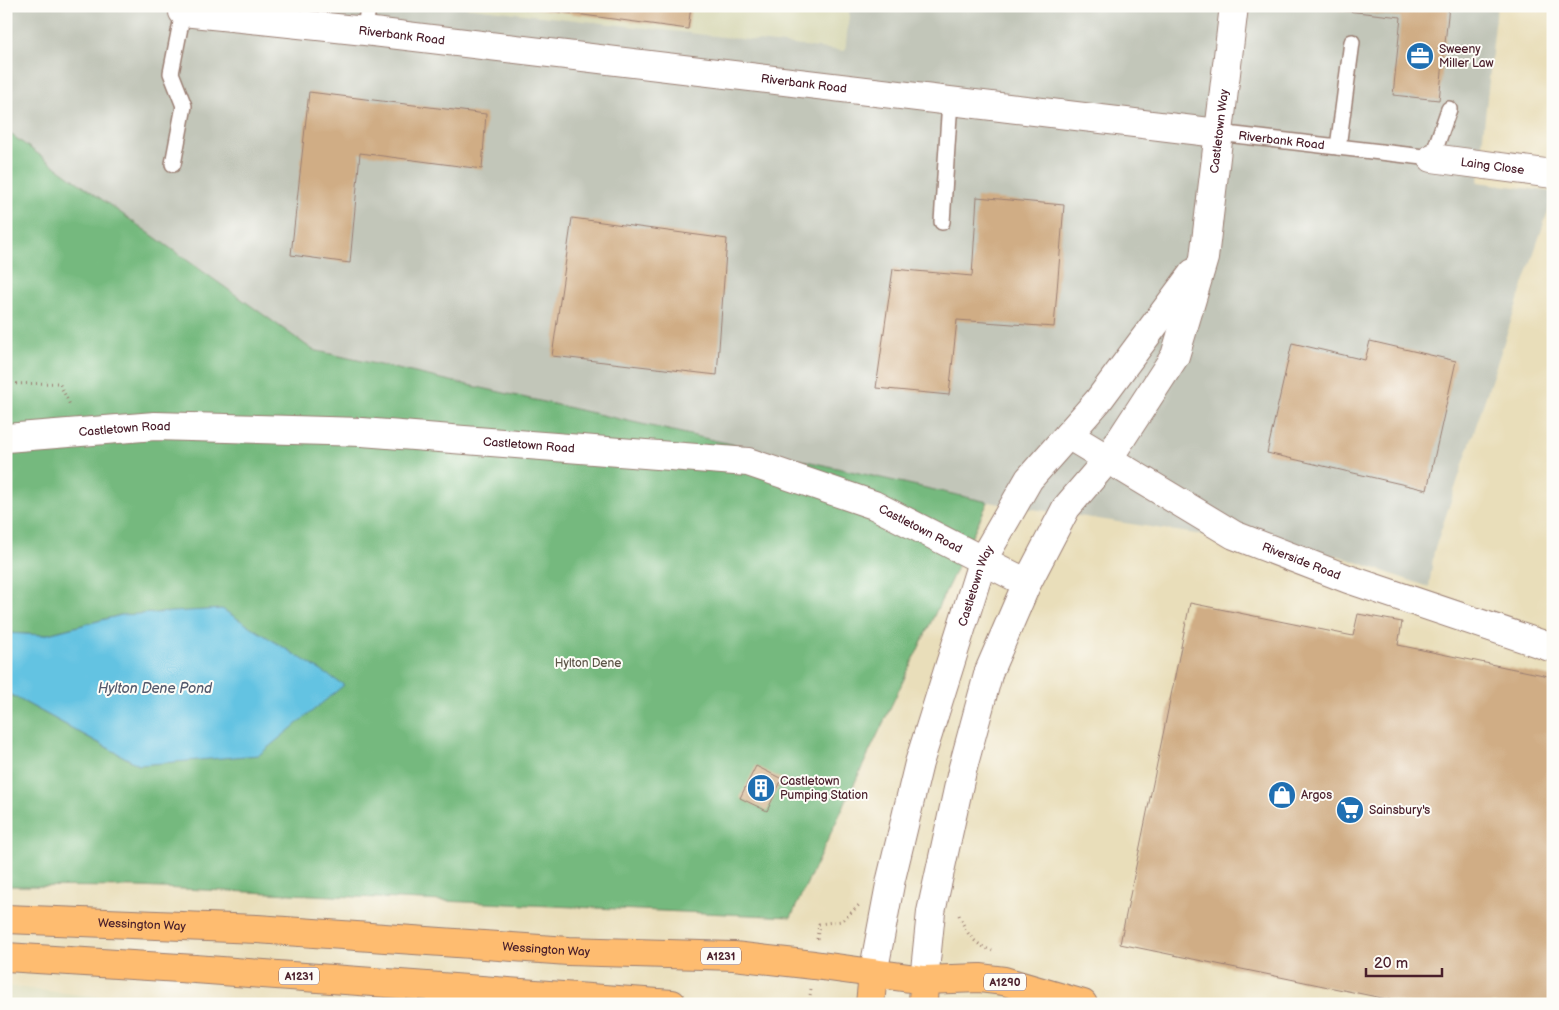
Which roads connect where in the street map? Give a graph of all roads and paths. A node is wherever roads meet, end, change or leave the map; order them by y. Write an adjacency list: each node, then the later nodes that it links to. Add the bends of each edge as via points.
1 (1234, 6): 7 (street, Castletown Way)
2 (183, 9): 3 (street, Riverbank Road); 10 (lane, via 171,74 184,106)
3 (367, 19): 5 (street, Riverbank Road)
4 (1352, 42): 8 (lane)
5 (950, 101): 7 (street, Riverbank Road); 12 (lane)
6 (1449, 109): 9 (lane)
7 (1218, 133): 8 (lane, Riverbank Road); 13 (street, Castletown Way)
8 (1338, 147): 9 (lane, Riverbank Road)
9 (1432, 158): 11 (street, Laing Close)
10 (173, 164)
11 (1553, 174)
12 (942, 222)
13 (1204, 258): 16 (street, Castletown Way, via 1098,401); 18 (street, Castletown Way, via 1174,356)
14 (6, 384): 15 (path, via 59,383)
15 (84, 432): 17 (street, Castletown Road); 19 (street, Castletown Road, via 155,426 362,432 748,462 874,505)
16 (1068, 435): 18 (street, Riverside Road); 19 (street, Castletown Way, via 1029,479)
17 (6, 438)
18 (1108, 460): 20 (street, Castletown Way, via 1066,508); 21 (street, Riverside Road, via 1234,535 1348,579)
19 (983, 559): 20 (street, Castletown Road); 24 (street, Castletown Way, via 919,763 891,879)
20 (1027, 583): 25 (street, Castletown Way, via 989,671 962,771 931,912)
21 (1553, 648)
22 (6, 919): 24 (main road, Wessington Way / A1231, via 257,930 568,951 734,956)
23 (6, 957): 26 (main road, A1231, via 195,968)
24 (873, 974): 25 (main road, Wessington Way / A1231); 28 (main road)
25 (924, 992): 29 (main road, Wessington Way / A1290, via 980,978 1004,981)
26 (603, 1000): 27 (main road, A1231)
27 (672, 1004)
28 (870, 1004)
29 (1083, 1004)

